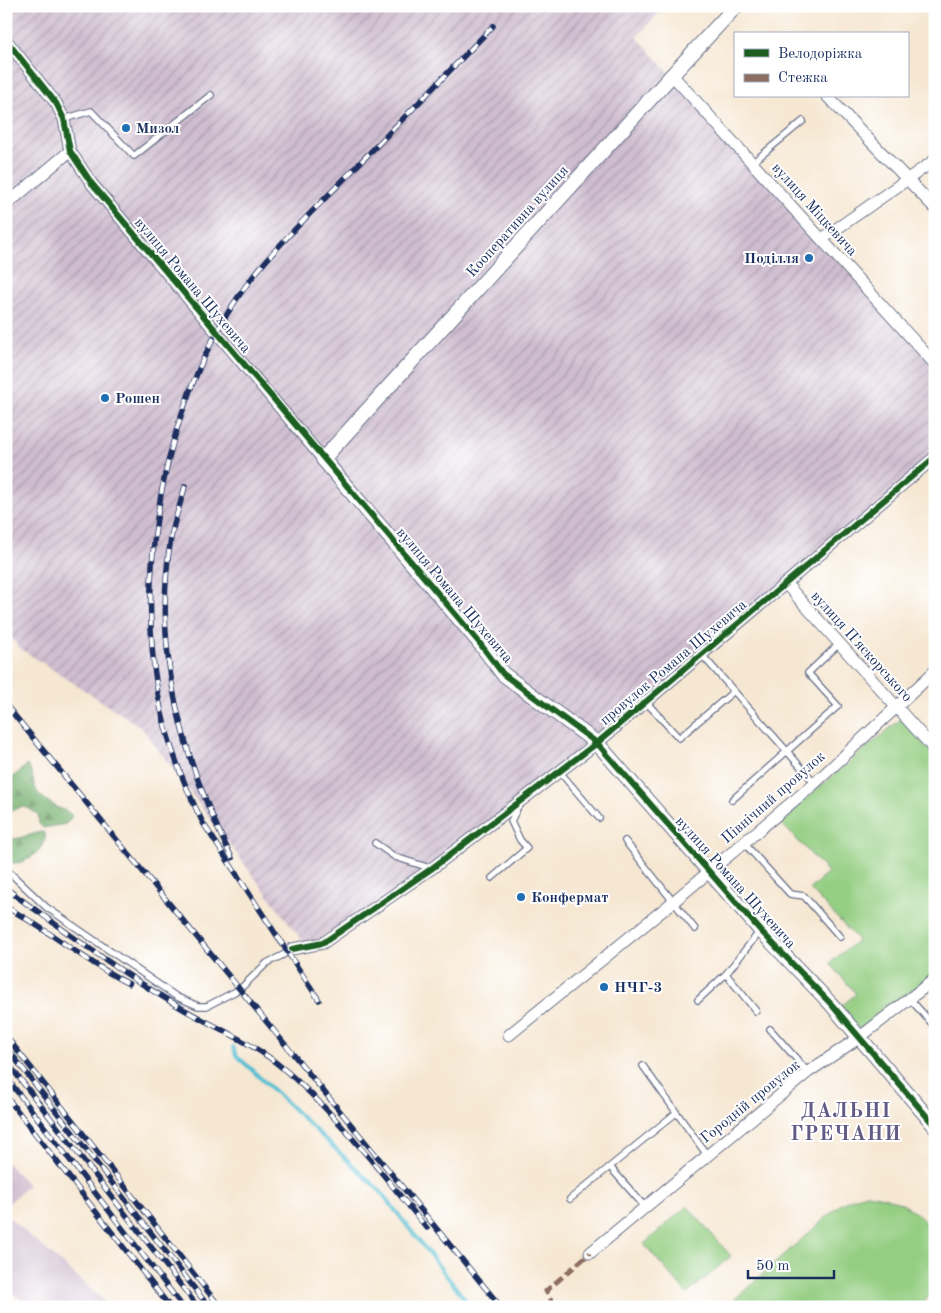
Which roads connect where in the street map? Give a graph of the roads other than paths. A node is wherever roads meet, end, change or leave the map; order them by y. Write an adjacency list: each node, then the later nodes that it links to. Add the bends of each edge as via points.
1 (736, 6): 3 (street, Кооперативна вулиця)
2 (6, 40): 6 (street, вулиця Романа Шухевича, via 56,102)
3 (672, 75): 10 (street, вулиця Міцкевича); 17 (street, Кооперативна вулиця)
4 (212, 95): 6 (lane, via 134,156 91,111)
5 (829, 98): 11 (street)
6 (64, 119): 8 (street, вулиця Романа Шухевича)
7 (803, 121): 10 (lane)
8 (70, 151): 12 (street); 17 (street, вулиця Романа Шухевича, via 92,184)
9 (935, 160): 11 (street)
10 (752, 163): 14 (street, вулиця Міцкевича)
11 (908, 179): 13 (street); 14 (street)
12 (6, 205)
13 (935, 208)
14 (822, 239): 15 (street, вулиця Міцкевича)
15 (935, 364)
16 (935, 457): 18 (street, провулок Романа Шухевича)
17 (323, 459): 25 (street, вулиця Романа Шухевича, via 503,674)
18 (786, 584): 19 (street, вулиця Пʼяскорського); 20 (street, провулок Романа Шухевича)
19 (840, 643): 24 (street, вулиця Пʼяскорського); 27 (lane, via 808,673 838,706)
20 (702, 654): 22 (lane); 23 (street, провулок Романа Шухевича)
21 (935, 671): 24 (street, Північний провулок)
22 (734, 692): 23 (lane, via 679,738); 27 (lane)
23 (646, 702): 25 (street, провулок Романа Шухевича)
24 (896, 707): 26 (street, вулиця Пʼяскорського); 29 (street, Північний провулок)
25 (597, 743): 28 (street, провулок Романа Шухевича); 38 (street, вулиця Романа Шухевича)
26 (935, 750)
27 (787, 752): 29 (lane); 31 (lane)
28 (559, 771): 30 (street, провулок Романа Шухевича); 32 (lane)
29 (815, 784): 34 (street, Північний провулок)
30 (520, 800): 37 (street, провулок Романа Шухевича); 39 (lane, via 511,821 527,848)
31 (732, 800)
32 (600, 818)
33 (625, 841): 40 (lane)
34 (744, 843): 38 (street, Північний провулок); 43 (lane, via 790,894 804,896)
35 (375, 844): 37 (lane, via 395,857)
36 (6, 869): 44 (lane, via 46,907 177,997 198,1006 207,1006 240,990 267,963)
37 (431, 869): 44 (street, провулок Романа Шухевича, via 323,943)
38 (709, 871): 40 (street, Північний провулок); 42 (street, вулиця Романа Шухевича)
39 (492, 878)
40 (673, 902): 41 (lane); 52 (street, Північний провулок)
41 (695, 929)
42 (761, 931): 45 (lane); 53 (street, вулиця Романа Шухевича)
43 (840, 937)
44 (292, 948)
45 (726, 974): 48 (lane); 49 (lane)
46 (935, 979): 47 (street, Городній провулок)
47 (910, 999): 50 (lane); 53 (street, Городній провулок)
48 (698, 1000)
49 (756, 1011)
50 (935, 1027)
51 (770, 1029): 55 (lane)
52 (509, 1035)
53 (860, 1037): 55 (street, Городній провулок); 57 (street, вулиця Романа Шухевича)
54 (644, 1066): 56 (lane)
55 (808, 1072): 58 (street, Городній провулок)
56 (676, 1113): 58 (lane); 59 (lane)
57 (935, 1126)
58 (707, 1156): 61 (street, Городній провулок)
59 (610, 1167): 60 (lane); 61 (lane)
60 (570, 1199)
61 (644, 1206): 62 (street, Городній провулок)
62 (590, 1253)

